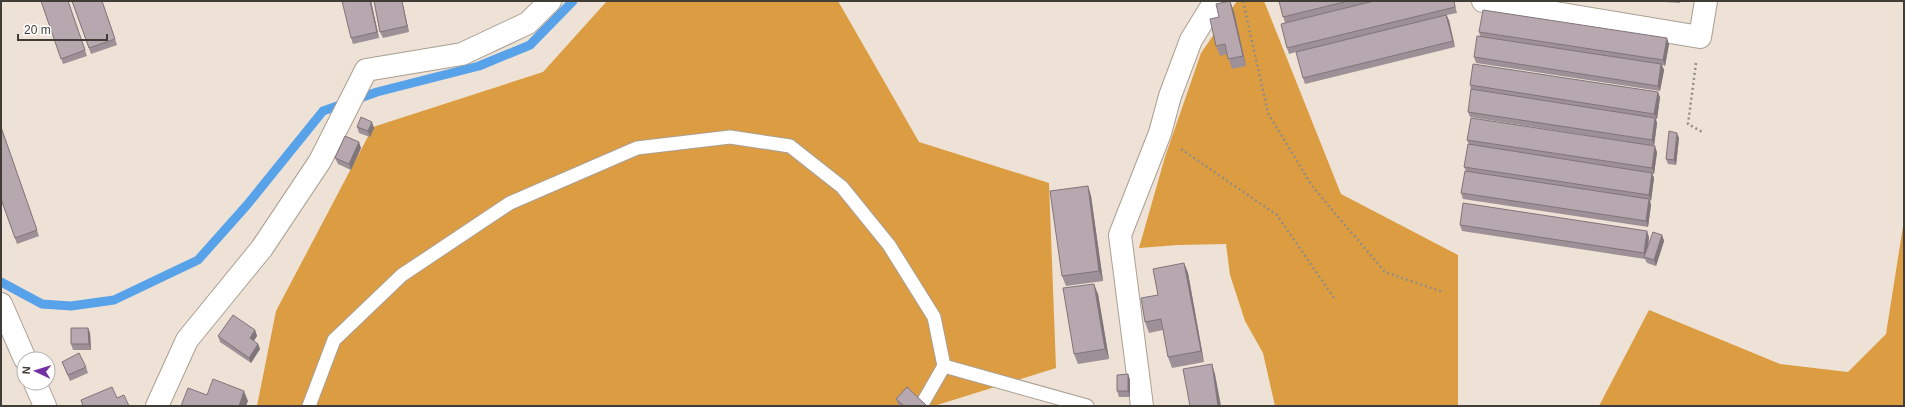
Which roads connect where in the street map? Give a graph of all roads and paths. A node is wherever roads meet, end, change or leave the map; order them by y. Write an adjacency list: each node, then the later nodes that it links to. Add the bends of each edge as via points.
1 (550, 1): 16 (street, via 528,23 462,54 366,70 316,167 262,248 187,340)
2 (1214, 1): 8 (street, via 1191,40 1170,96)
3 (1243, 1): 9 (path, via 1268,113 1312,186 1385,272)
4 (1483, 1): 6 (street)
5 (1706, 1): 6 (street)
6 (1700, 37): 7 (path, via 1688,124)
7 (1704, 133)
8 (1160, 134): 10 (path, via 1277,215); 20 (street, via 1120,235)
9 (1444, 292)
10 (1334, 298)
11 (1, 304): 12 (street)
12 (22, 351)
13 (944, 366): 17 (lane, via 934,317 889,245 842,187 790,146 730,137 638,148 510,203 402,275 334,340); 18 (lane); 19 (lane)
14 (38, 391): 15 (street)
15 (45, 406)
16 (157, 406)
17 (309, 406)
18 (920, 406)
19 (1087, 406)
20 (1142, 406)

